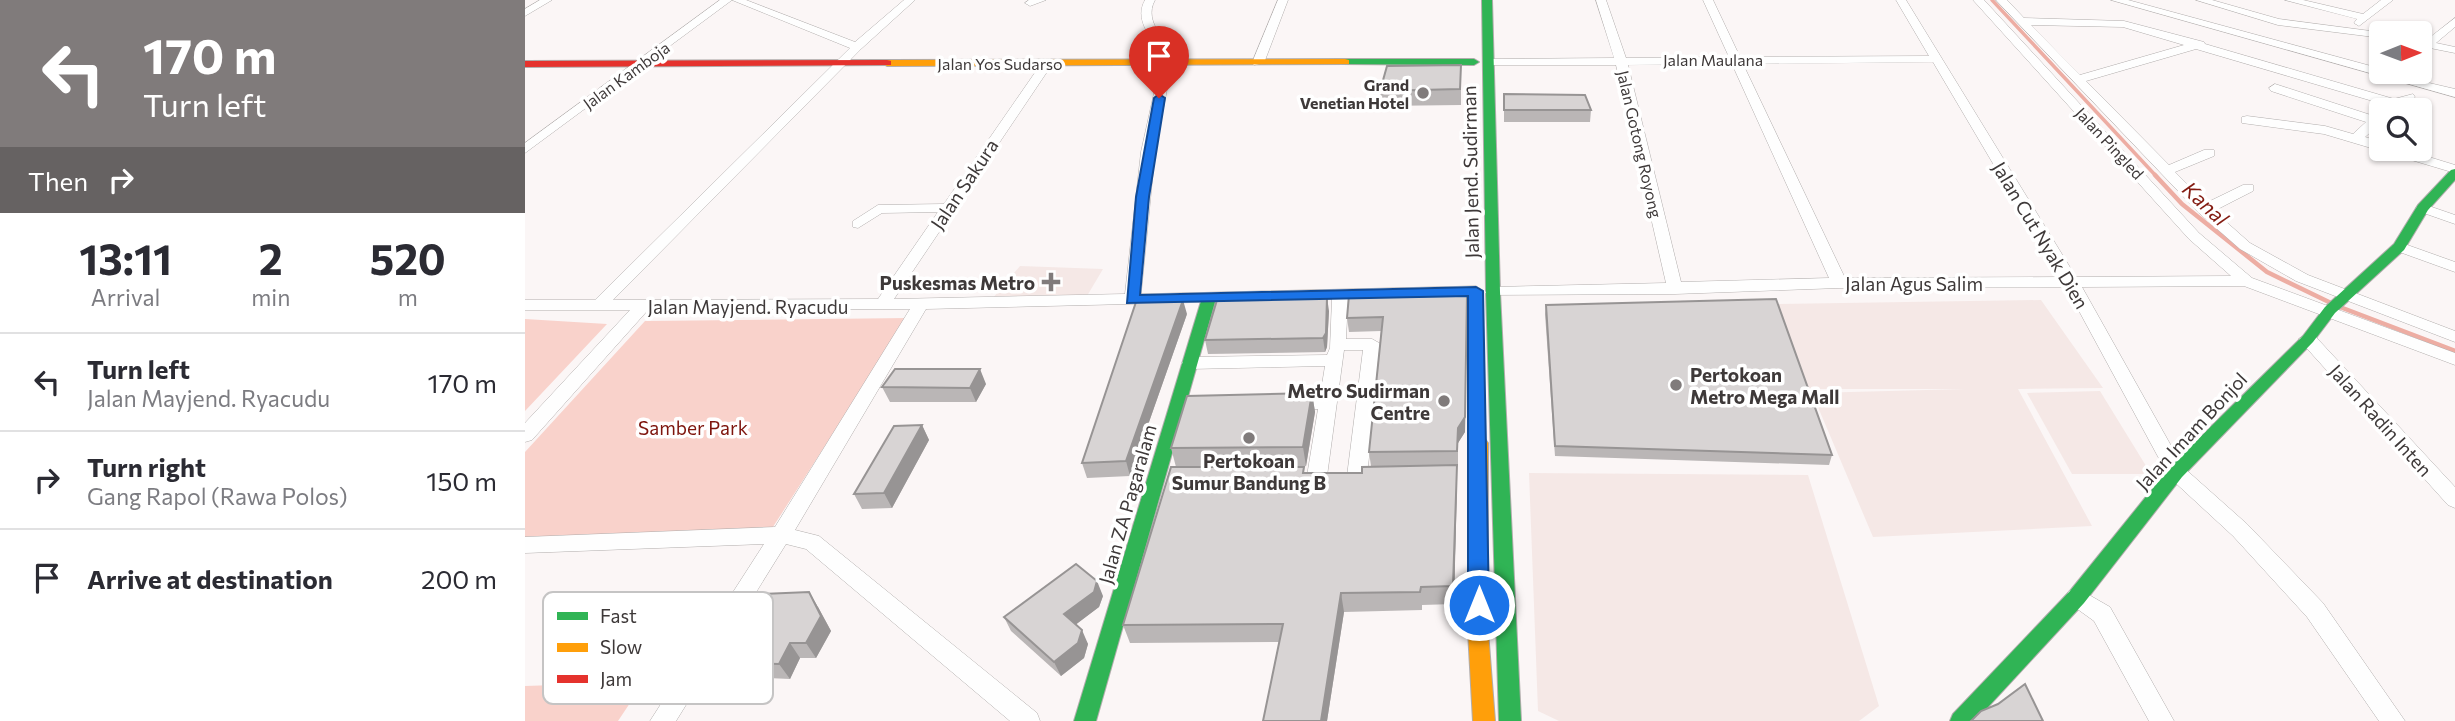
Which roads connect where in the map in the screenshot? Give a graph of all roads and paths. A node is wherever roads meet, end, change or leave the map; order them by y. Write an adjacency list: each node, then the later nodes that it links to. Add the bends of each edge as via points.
1 (547, 0): 18 (street)
2 (727, 0): 41 (street, Jalan Kamboja)
3 (737, 0): 29 (street)
4 (910, 0): 29 (street)
5 (1150, 0): 39 (street, via 1146,6 1148,26)
6 (1283, 0): 35 (street)
7 (1473, 0): 36 (main road, Jalan Jend. Sudirman)
8 (1487, 0): 36 (main road, Jalan Jend. Sudirman)
9 (1601, 0): 34 (street, Jalan Gotong Royong)
10 (1708, 0): 32 (street)
11 (1901, 0): 33 (street, Jalan Cut Nyak Dien)
12 (1977, 0): 64 (street, Jalan Pingled, via 2194,236)
13 (2001, 0): 20 (street)
14 (2116, 0): 22 (street)
15 (2201, 0): 23 (street, via 2279,22)
16 (2290, 0): 19 (street)
17 (2388, 0): 19 (street)
18 (525, 13)
19 (2366, 18): 23 (street)
20 (2022, 21): 27 (street, via 2114,23); 42 (street)
21 (2455, 21): 25 (street)
22 (2213, 26): 26 (street); 27 (street)
23 (2350, 29): 24 (street)
24 (2369, 33)
25 (2433, 37)
26 (2266, 40): 31 (street); 44 (street)
27 (2195, 42): 31 (street); 42 (street)
28 (2433, 46): 30 (street)
29 (857, 47): 37 (street)
30 (2455, 50)
31 (2245, 57): 45 (street, via 2393,103 2404,103)
32 (1733, 59): 33 (street, Jalan Maulana); 34 (street, Jalan Maulana); 66 (street)
33 (1936, 59): 65 (street, Jalan Cut Nyak Dien)
34 (1621, 60): 36 (street, Jalan Maulana); 67 (street, Jalan Gotong Royong)
35 (1258, 62): 36 (main road, Jalan Yos Sudarso); 39 (main road, Jalan Yos Sudarso)
36 (1482, 62): 48 (main road, Jalan Jend. Sudirman)
37 (841, 63): 38 (main road, Jalan Yos Sudarso); 41 (main road, Jalan Yos Sudarso); 77 (street)
38 (1047, 63): 39 (main road, Jalan Yos Sudarso); 56 (street, Jalan Sakura)
39 (1171, 63): 72 (street, via 1163,83 1139,219)
40 (525, 64): 41 (main road, Jalan Yos Sudarso)
41 (642, 64): 50 (street, Jalan Kamboja)
42 (2078, 79): 53 (street)
43 (2275, 88): 47 (street, via 2375,121)
44 (2455, 93)
45 (2409, 97)
46 (2247, 120): 47 (street)
47 (2356, 138): 49 (street)
48 (1483, 142): 62 (main road, Jalan Jend. Sudirman); 69 (main road, Jalan Jend. Sudirman)
49 (2369, 142)
50 (525, 149)
51 (2209, 153): 53 (street)
52 (2416, 161): 54 (street)
53 (2167, 171): 58 (street)
54 (2453, 178): 57 (main road, Jalan Imam Bonjol)
55 (2248, 188): 58 (street)
56 (948, 208): 60 (street, via 879,208); 76 (street, Jalan Sakura)
57 (2423, 208): 59 (street); 61 (main road, Jalan Imam Bonjol)
58 (2204, 210): 73 (street, via 2245,246)
59 (2455, 220)
60 (858, 224)
61 (2399, 247): 63 (street); 73 (main road, Jalan Imam Bonjol)
62 (1475, 251)
63 (2455, 267)
64 (2246, 281): 65 (street, Jalan Agus Salim); 73 (street, Jalan Agus Salim)
65 (2071, 282): 66 (street, Jalan Agus Salim); 88 (street, Jalan Cut Nyak Dien)
66 (1839, 283): 67 (street, Jalan Agus Salim)
67 (1675, 289): 69 (street, Jalan Agus Salim)
68 (1476, 291): 70 (street, Jalan Mayjend. Ryacudu)
69 (1493, 292): 105 (main road, Jalan Jend. Sudirman)
70 (1340, 295): 71 (street, Jalan Mayjend. Ryacudu); 81 (street)
71 (1209, 298): 72 (street, Jalan Mayjend. Ryacudu); 83 (main road, Jalan ZA Pagaralam)
72 (1132, 300): 74 (street, Jalan Mayjend. Ryacudu)
73 (2340, 301): 79 (street); 80 (main road, Jalan Imam Bonjol); 82 (street)
74 (921, 304): 76 (street, Jalan Mayjend. Ryacudu); 96 (street)
75 (525, 305): 77 (street, Jalan Mayjend. Ryacudu)
76 (883, 305): 78 (street, Jalan Mayjend. Ryacudu)
77 (598, 306): 78 (street, Jalan Mayjend. Ryacudu)
78 (642, 306): 87 (street)
79 (2455, 337)
80 (2308, 339): 88 (main road, Jalan Imam Bonjol); 95 (street, Jalan Radin Inten)
81 (1336, 353): 83 (street); 85 (street); 91 (street, via 1372,344)
82 (2455, 359)
83 (1190, 363): 93 (main road, Jalan ZA Pagaralam, via 1185,406)
84 (1273, 404): 85 (street)
85 (1328, 404): 91 (street, via 1310,476)
86 (1479, 429): 90 (main road)
87 (525, 435)
88 (2176, 472): 99 (main road, Jalan Imam Bonjol); 108 (street, Jalan Cut Nyak Dien, via 2240,530 2315,610)
89 (1452, 475): 90 (street)
90 (1479, 475): 104 (main road, via 1478,631)
91 (1357, 476): 92 (street)
92 (1384, 476)
93 (1157, 477): 94 (street); 103 (main road, Jalan ZA Pagaralam)
94 (1184, 477)
95 (2455, 500)
96 (786, 526): 97 (street); 98 (street); 102 (street, via 812,542)
97 (525, 545)
98 (744, 592)
99 (2077, 597): 106 (main road, Jalan Imam Bonjol); 107 (street, via 2102,614)
100 (673, 704): 101 (street)
101 (662, 721)
102 (1028, 721)
103 (1085, 721)
104 (1483, 721)
105 (1510, 721)
106 (1961, 721)
107 (2162, 721)
108 (2393, 721)

